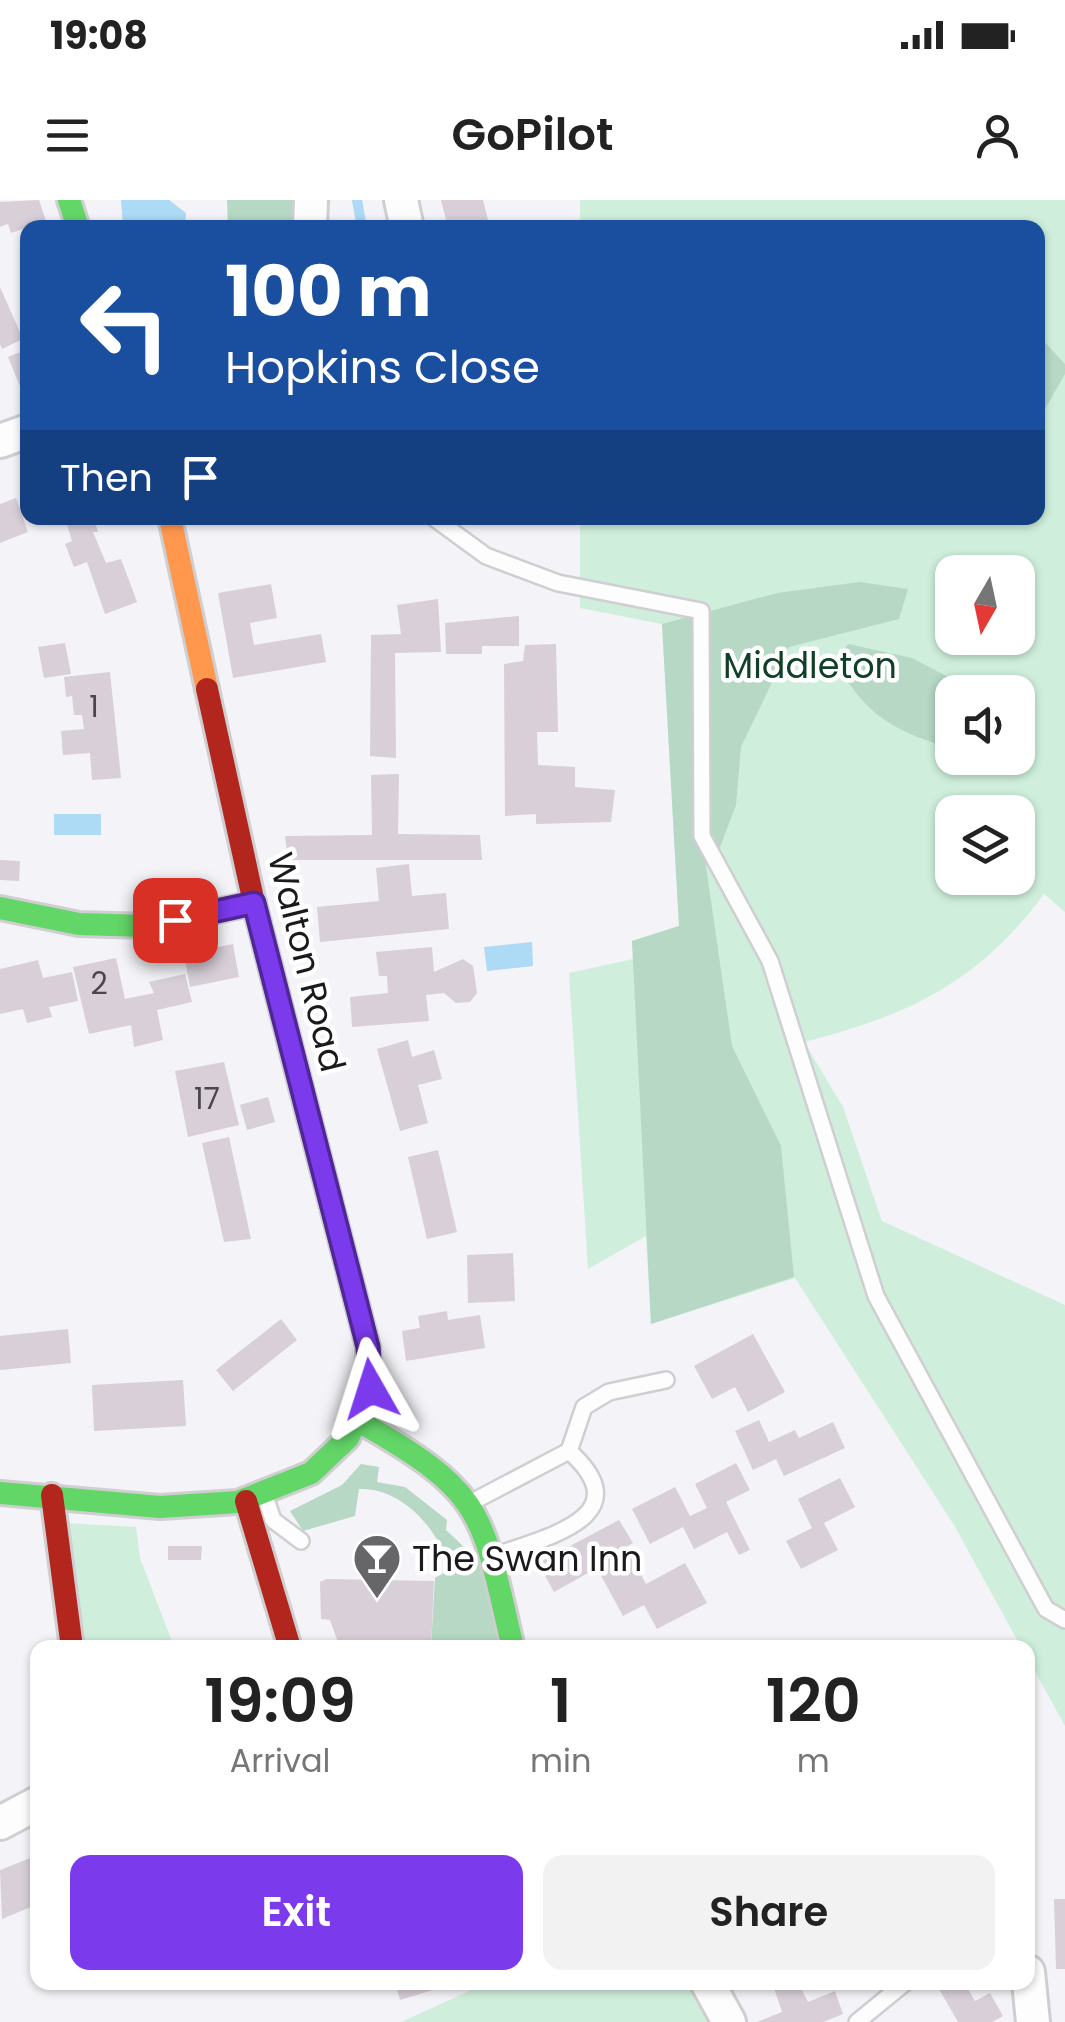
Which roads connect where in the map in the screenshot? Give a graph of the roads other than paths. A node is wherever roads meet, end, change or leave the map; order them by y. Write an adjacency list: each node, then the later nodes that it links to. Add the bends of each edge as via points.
1 (172, 525): 3 (street, Walton Road)
2 (444, 525): 14 (lane, via 486,556 558,583 701,612 702,836 770,961 876,1296 1046,1609)
3 (254, 903): 4 (street, via 146,926 80,924); 6 (street, Walton Road, via 368,1347 371,1389)
4 (0, 908)
5 (666, 1380): 7 (lane, via 609,1392 584,1406)
6 (360, 1422): 10 (street, via 334,1457); 11 (street, via 420,1458)
7 (569, 1452): 11 (lane); 13 (lane, via 592,1472 597,1497 588,1514)
8 (0, 1492): 9 (street)
9 (52, 1495): 10 (street, via 165,1506); 15 (street)
10 (255, 1498): 12 (lane); 16 (street)
11 (470, 1503): 13 (street)
12 (301, 1541)
13 (493, 1556): 17 (street)
14 (1065, 1620)
15 (71, 1640)
16 (288, 1640)
17 (511, 1640)
18 (30, 1807): 19 (street)
19 (0, 1823)
20 (711, 1990): 23 (street)
21 (896, 1990): 24 (lane)
22 (1030, 1990): 25 (street)
23 (729, 2022)
24 (858, 2022)
25 (1033, 2022)

